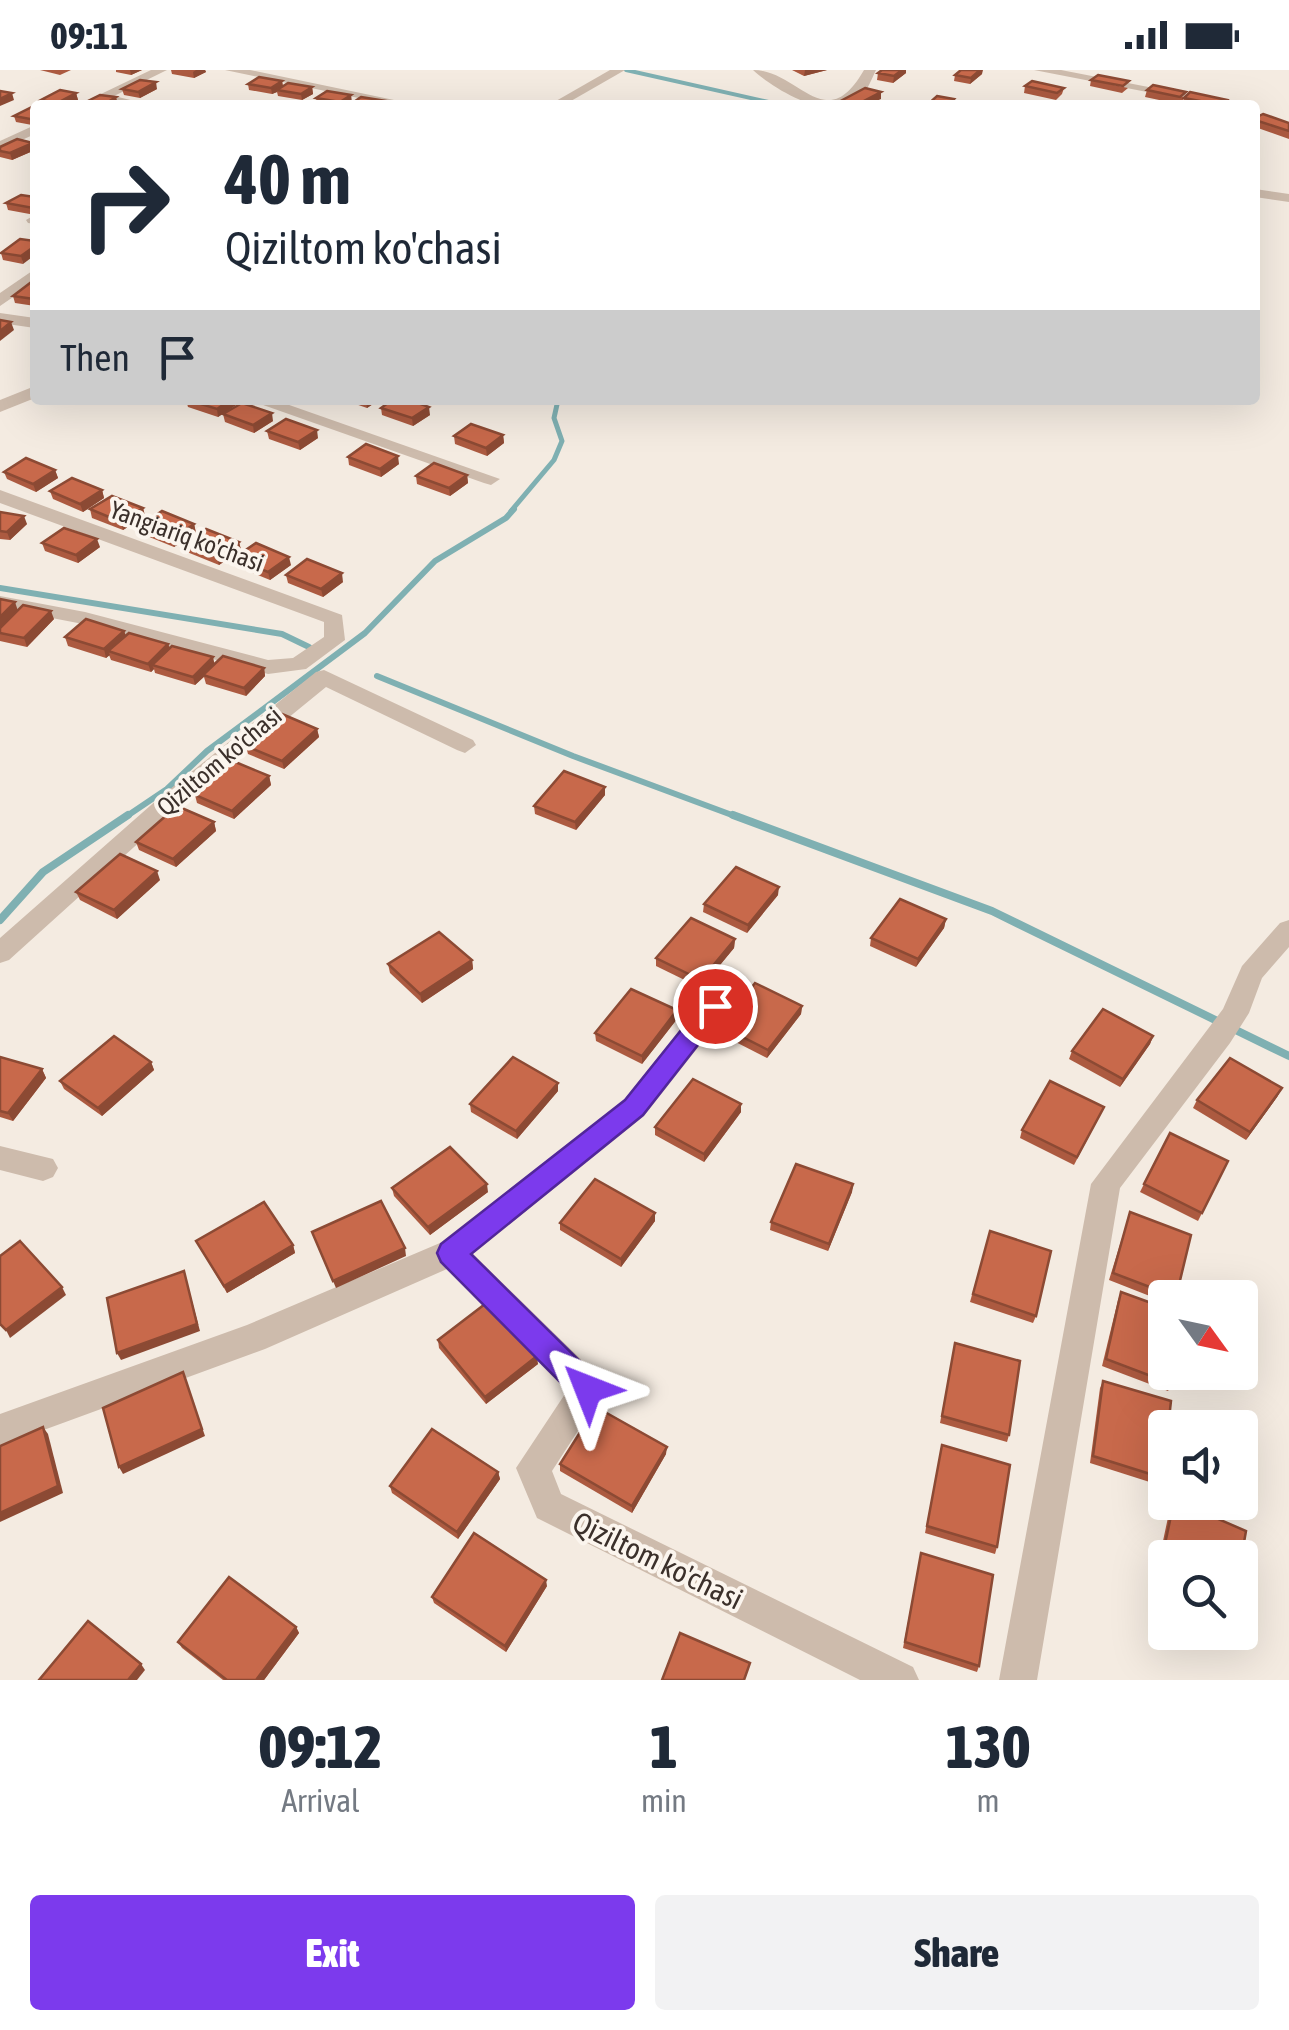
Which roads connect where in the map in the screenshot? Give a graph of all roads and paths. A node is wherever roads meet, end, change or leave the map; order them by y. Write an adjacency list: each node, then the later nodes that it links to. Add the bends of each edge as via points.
1 (161, 70): 7 (street)
2 (230, 70): 10 (street)
3 (759, 70): 12 (street)
4 (870, 70): 13 (street, via 856,95)
5 (1040, 70): 14 (street)
6 (616, 72): 11 (street)
7 (99, 97): 8 (street); 9 (street)
8 (93, 100)
9 (116, 100)
10 (386, 100)
11 (564, 100)
12 (812, 100)
13 (843, 100)
14 (1206, 100)
15 (30, 131): 16 (street)
16 (0, 146)
17 (1260, 194): 18 (street)
18 (1289, 198)
19 (30, 278): 20 (street)
20 (0, 300)
21 (0, 318): 22 (street)
22 (30, 321)
23 (30, 393): 25 (street)
24 (273, 405): 26 (street)
25 (0, 407)
26 (492, 479)
27 (0, 496): 28 (street, Yangiariq ko'chasi, via 335,619 334,640 298,664 268,667)
28 (0, 602)
29 (465, 745): 31 (street, Qiziltom ko'chasi, via 324,676)
30 (1289, 930): 38 (street, via 1251,973 1228,1024 1106,1184)
31 (0, 952)
32 (715, 1006): 35 (street, via 634,1108)
33 (0, 1158): 34 (street)
34 (43, 1168)
35 (451, 1253): 36 (street, via 254,1338); 37 (street, Qiziltom ko'chasi, via 588,1389 533,1468 549,1506)
36 (0, 1430)
37 (900, 1680)
38 (1018, 1680)

